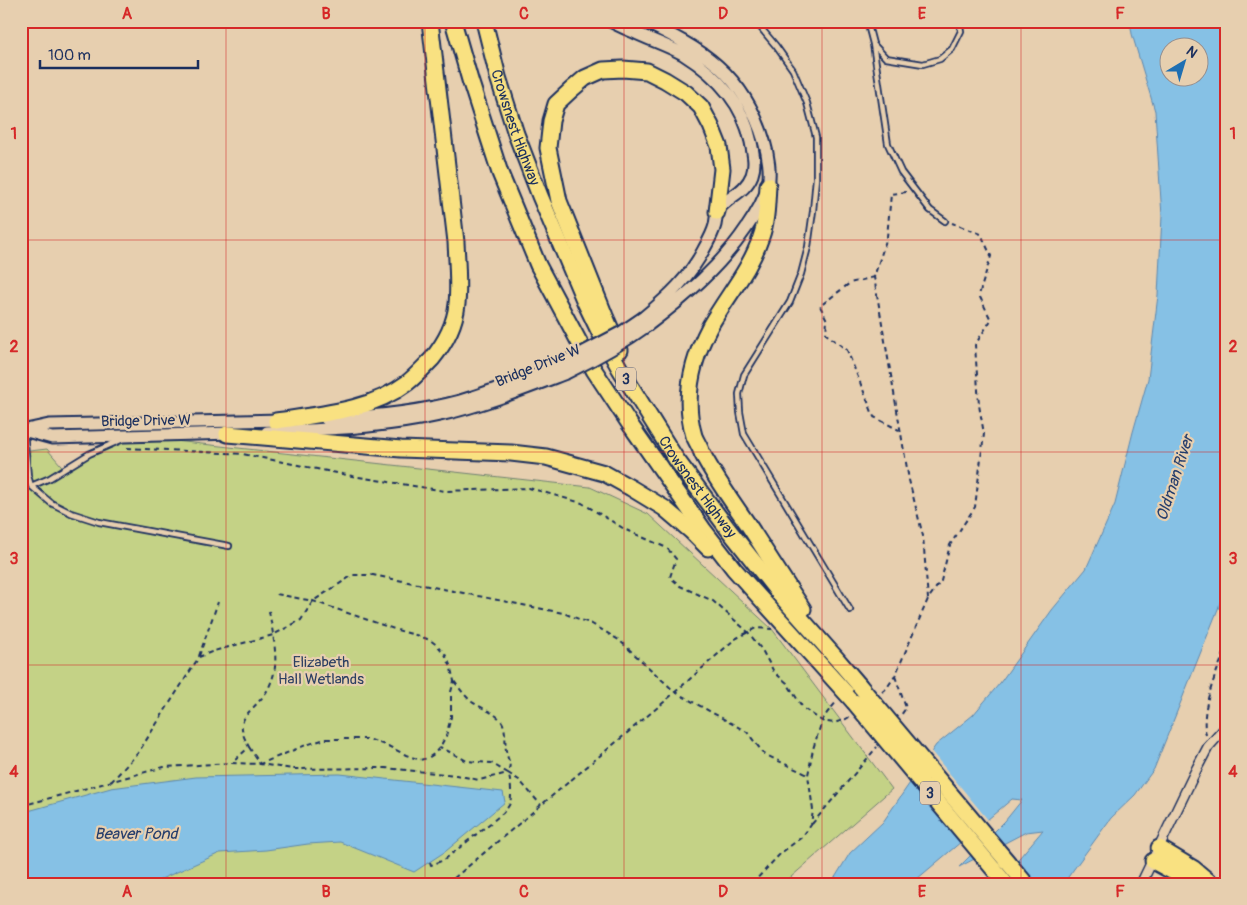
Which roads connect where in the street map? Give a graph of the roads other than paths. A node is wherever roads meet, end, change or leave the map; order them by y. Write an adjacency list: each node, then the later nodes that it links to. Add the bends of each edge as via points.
1 (430, 21): 15 (highway, via 456,242 457,304 451,328 423,369 388,395 338,412)
2 (453, 21): 24 (highway, Crowsnest Highway / 3, via 503,181 538,265 594,370 703,529)
3 (484, 21): 20 (highway, Crowsnest Highway / 3, via 516,134 585,302 620,369)
4 (610, 21): 11 (street, via 682,54 721,84 736,104 748,130 755,160 745,187)
5 (642, 21): 10 (street, Bridge Drive W, via 709,58 739,88 752,109 767,151)
6 (755, 21): 22 (lane, via 793,70 807,103 816,137 816,178 808,247 801,274 790,302 744,375 739,394 740,412 744,434)
7 (867, 21): 9 (lane)
8 (959, 21): 9 (lane, via 961,31 952,49 940,59 923,64 886,58)
9 (873, 44): 12 (lane, via 888,144 914,190 930,210)
10 (768, 185): 13 (street, Bridge Drive W, via 754,217 722,260 683,298); 23 (highway, via 762,236 739,282 711,324 694,363 690,412 695,437 719,482)
11 (717, 212): 13 (street, Bridge Drive W, via 714,227 692,270); 20 (highway, via 722,169 719,146 701,107 686,92 646,71 603,70 585,78 556,104 548,148 559,201 622,355)
12 (945, 221)
13 (646, 321): 14 (street, Bridge Drive W, bridge, via 630,338 605,353)
14 (563, 368): 15 (street, Bridge Drive W, via 458,402 360,417); 17 (street, Bridge Drive W, via 504,397 406,422)
15 (276, 421): 16 (street, Bridge Drive W, via 49,425)
16 (22, 430): 18 (street, Bridge Drive W, via 52,438); 19 (lane)
17 (227, 434): 18 (street, Bridge Drive W); 24 (highway, via 546,457 604,473 664,508 690,531)
18 (130, 436): 19 (lane, via 89,454)
19 (32, 486): 21 (lane, via 51,503 99,522)
20 (696, 487): 23 (highway, Crowsnest Highway / 3, via 781,596)
21 (229, 546)
22 (850, 610)
23 (836, 658): 28 (highway, Crowsnest Highway / 3, bridge)
24 (854, 708): 27 (highway, 3, bridge)
25 (1226, 726): 26 (street, via 1208,747)
26 (1156, 855): 29 (street); 30 (highway); 31 (highway, via 1194,869)
27 (1006, 884)
28 (1026, 884)
29 (1141, 884)
30 (1192, 884)
31 (1212, 884)

